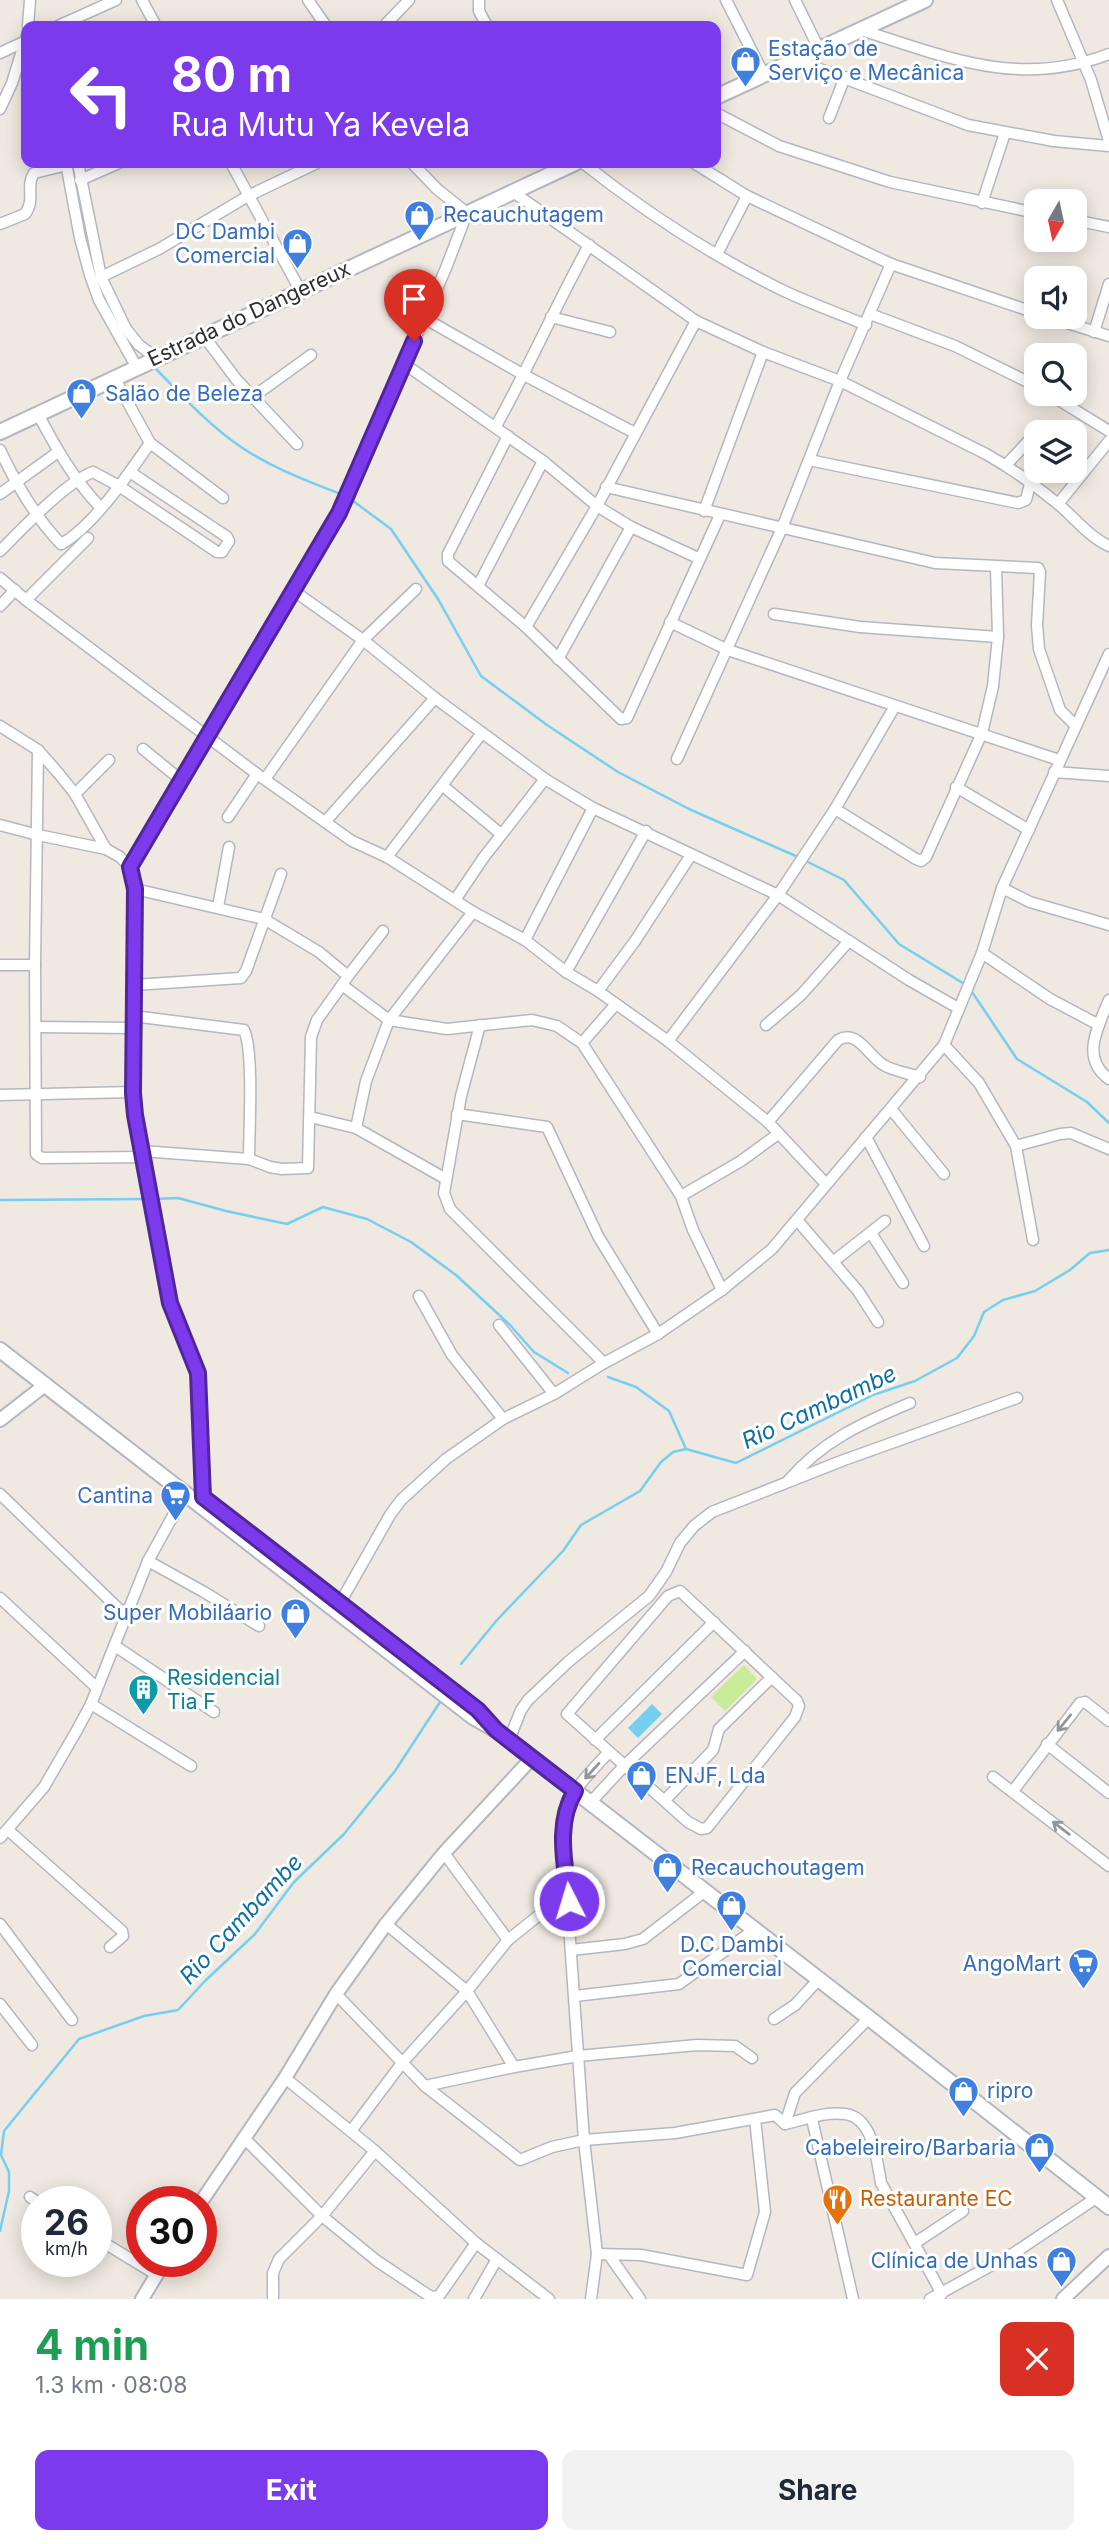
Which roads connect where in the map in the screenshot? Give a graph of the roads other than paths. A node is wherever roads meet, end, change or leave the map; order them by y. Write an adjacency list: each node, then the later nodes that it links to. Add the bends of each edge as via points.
1 (30, 0): 11 (street)
2 (116, 0): 12 (street)
3 (142, 0): 13 (street)
4 (309, 0): 14 (street)
5 (409, 0): 15 (street)
6 (479, 0): 16 (street)
7 (726, 0): 25 (street)
8 (795, 0): 19 (street)
9 (925, 0): 17 (main road)
10 (1057, 0): 24 (street)
11 (28, 21)
12 (69, 21)
13 (153, 21)
14 (323, 21)
15 (392, 21)
16 (484, 21)
17 (861, 30): 19 (main road); 24 (street, via 1003,69 1033,71)
18 (21, 42): 20 (street)
19 (819, 49): 23 (main road)
20 (0, 53)
21 (1109, 54): 24 (street)
22 (21, 55): 28 (street)
23 (796, 60): 25 (main road); 26 (street)
24 (1084, 63): 32 (street)
25 (765, 75): 27 (main road)
26 (845, 77): 30 (street); 31 (street, via 968,125)
27 (721, 95)
28 (0, 108)
29 (721, 116): 47 (street, via 779,146 890,182)
30 (829, 118)
31 (1005, 133): 32 (street); 47 (street)
32 (1109, 143)
33 (54, 168): 51 (street, via 34,173 26,214)
34 (71, 168): 72 (street, via 90,275 99,300)
35 (72, 168): 43 (street)
36 (108, 168): 43 (street)
37 (234, 168): 45 (street)
38 (307, 168): 45 (street)
39 (417, 168): 49 (street)
40 (559, 168): 44 (main road, Estrada do Dangereux)
41 (590, 168): 54 (street, via 663,223)
42 (702, 168): 46 (street)
43 (80, 180): 56 (street)
44 (513, 192): 49 (main road, Estrada do Dangereux); 53 (street)
45 (248, 196): 56 (street); 58 (street)
46 (747, 196): 54 (street); 55 (street)
47 (982, 203): 48 (street)
48 (1024, 211)
49 (467, 213): 58 (main road, Estrada do Dangereux); 62 (street)
50 (1087, 223): 52 (street)
51 (0, 224)
52 (1109, 227)
53 (589, 245): 61 (street); 63 (street)
54 (717, 254): 64 (street, via 782,290)
55 (891, 264): 59 (street); 60 (street)
56 (101, 277): 72 (street)
57 (1109, 284): 67 (street)
58 (300, 290): 68 (main road, Estrada do Dangereux)
59 (1024, 309)
60 (870, 314): 64 (street); 76 (street, via 955,346)
61 (551, 317): 66 (street); 74 (street)
62 (424, 318): 73 (street); 74 (street)
63 (696, 321): 70 (street); 84 (street)
64 (866, 325): 77 (street)
65 (1085, 329): 67 (street)
66 (610, 332)
67 (1094, 332): 69 (street)
68 (203, 335): 72 (main road, Estrada do Dangereux); 78 (street)
69 (1109, 336)
70 (763, 352): 77 (street); 106 (street)
71 (311, 355): 78 (street)
72 (147, 361): 75 (main road, Estrada do Dangereux)
73 (403, 363): 81 (street); 120 (street, via 339,513)
74 (524, 375): 81 (street); 84 (street)
75 (114, 377): 80 (main road, Estrada do Dangereux); 87 (street)
76 (1024, 380)
77 (840, 381): 92 (street); 94 (street)
78 (253, 397): 88 (street)
79 (1068, 406): 82 (street)
80 (38, 414): 83 (main road, Estrada do Dangereux); 91 (street)
81 (496, 426): 85 (street)
82 (1109, 431)
83 (0, 432)
84 (635, 433): 100 (street)
85 (508, 436): 93 (street); 117 (street, via 447,558)
86 (1109, 441): 103 (street)
87 (150, 443): 95 (street); 102 (street)
88 (297, 444)
89 (1024, 446): 94 (street)
90 (0, 450): 97 (street)
91 (58, 452): 96 (street); 97 (street)
92 (809, 460): 98 (street, via 1018,503 1026,500); 110 (street)
93 (543, 461): 104 (street); 117 (street)
94 (1006, 466): 98 (street)
95 (130, 472): 99 (street); 99 (street, via 227,537 222,552)
96 (78, 481): 99 (street, via 93,472); 105 (street); 107 (street)
97 (16, 482): 101 (street); 107 (street)
98 (1030, 484): 103 (street)
99 (119, 486): 105 (street)
100 (606, 487): 104 (street); 106 (street)
101 (0, 494)
102 (223, 498)
103 (1058, 504): 112 (street)
104 (597, 506): 109 (street); 125 (street)
105 (101, 508): 107 (street, via 61,544)
106 (704, 511): 108 (street)
107 (36, 515): 113 (street)
108 (720, 515): 110 (street); 114 (street)
109 (631, 527): 114 (street); 130 (street)
110 (782, 528): 115 (street, via 934,563); 128 (street)
111 (88, 538): 121 (street)
112 (1109, 546)
113 (0, 551)
114 (698, 558): 124 (street)
115 (996, 567): 126 (street); 133 (street, via 1038,568 1041,572 1039,649 1060,710)
116 (0, 578): 119 (street)
117 (478, 586): 125 (street)
118 (416, 589): 127 (street)
119 (15, 590): 121 (street); 122 (street)
120 (294, 591): 127 (street); 137 (street)
121 (26, 600): 137 (street)
122 (0, 606)
123 (774, 614): 126 (street, via 860,627)
124 (670, 622): 128 (street); 130 (street, via 624,720)
125 (526, 627): 130 (street)
126 (998, 638): 136 (street)
127 (363, 640): 131 (street); 145 (street)
128 (728, 650): 132 (street); 140 (street)
129 (1109, 654): 133 (street)
130 (558, 659)
131 (435, 698): 135 (street); 154 (street)
132 (895, 706): 136 (street); 152 (street)
133 (1075, 725): 142 (street)
134 (0, 726): 139 (street)
135 (482, 733): 146 (street); 148 (street)
136 (982, 733): 142 (street); 149 (street)
137 (208, 736): 145 (street); 147 (street)
138 (143, 749): 147 (street)
139 (38, 750): 150 (street); 159 (street)
140 (677, 759)
141 (109, 760): 150 (street)
142 (1059, 760): 143 (street)
143 (1054, 772): 144 (street); 156 (street)
144 (1109, 776)
145 (261, 777): 153 (street); 154 (street)
146 (545, 779): 151 (street); 158 (street)
147 (181, 781): 164 (street)
148 (443, 786): 158 (street); 163 (street)
149 (956, 787): 152 (street, via 921,861); 156 (street)
150 (75, 794): 161 (street)
151 (593, 807): 157 (street); 175 (street)
152 (835, 809): 168 (street)
153 (229, 817)
154 (326, 822): 163 (street)
155 (0, 825): 159 (street)
156 (1029, 830): 166 (street)
157 (646, 831): 162 (street); 180 (street)
158 (501, 834): 169 (street)
159 (38, 835): 161 (street); 179 (street)
160 (229, 847): 170 (street)
161 (106, 849): 164 (street)
162 (691, 855): 168 (street); 183 (street)
163 (387, 858): 169 (street)
164 (130, 867): 167 (street)
165 (281, 874): 172 (street)
166 (1002, 888): 173 (street, via 1030,902); 177 (street)
167 (135, 889): 170 (street); 182 (street)
168 (778, 895): 176 (street); 194 (street)
169 (456, 900): 171 (street)
170 (218, 907): 172 (street)
171 (473, 912): 175 (street); 188 (street)
172 (264, 919): 181 (street, via 319,952); 182 (street, via 241,978)
173 (1109, 925)
174 (383, 931): 181 (street)
175 (525, 940): 180 (street)
176 (849, 941): 186 (street); 190 (street)
177 (982, 953): 186 (street); 191 (street, via 1050,999)
178 (0, 965): 179 (street)
179 (35, 965): 192 (street)
180 (566, 972): 183 (street)
181 (345, 980): 188 (street); 204 (street, via 317,1020 312,1037)
182 (134, 985): 187 (street)
183 (598, 991): 185 (street)
184 (1109, 1000): 191 (street)
185 (616, 1004): 194 (street); 195 (street)
186 (958, 1008): 196 (street)
187 (133, 1016): 193 (street); 212 (street, via 244,1030 248,1041)
188 (389, 1020): 189 (street, via 447,1029); 206 (street, via 366,1081)
189 (480, 1025): 195 (street, via 533,1020 557,1026); 203 (street)
190 (766, 1025)
191 (1099, 1025): 198 (street, via 1093,1060)
192 (37, 1027): 193 (street); 200 (street)
193 (133, 1028): 199 (street)
194 (668, 1041): 205 (street)
195 (582, 1043): 216 (street)
196 (944, 1045): 197 (street); 209 (street, via 979,1083)
197 (920, 1077): 202 (street); 205 (street, via 882,1065 853,1037 844,1037)
198 (1109, 1079)
199 (133, 1093): 200 (street); 211 (street)
200 (36, 1094): 201 (street); 211 (street, via 38,1157)
201 (0, 1095)
202 (891, 1109): 208 (street); 213 (street)
203 (457, 1114): 214 (street); 228 (street, via 547,1127 598,1236)
204 (310, 1117): 206 (street); 212 (street, via 308,1168 270,1167)
205 (768, 1122): 207 (street)
206 (356, 1128): 214 (street)
207 (778, 1134): 215 (street); 216 (street)
208 (866, 1137): 215 (street); 221 (street)
209 (1016, 1146): 210 (street, via 1071,1133); 220 (street)
210 (1109, 1149)
211 (143, 1154): 212 (street); 241 (street, via 170,1303 198,1373)
212 (249, 1159)
213 (944, 1174)
214 (446, 1179): 231 (street, via 444,1193 450,1209)
215 (826, 1184): 217 (street)
216 (681, 1196): 224 (street)
217 (797, 1220): 222 (street); 224 (street, via 772,1249)
218 (885, 1222): 219 (street)
219 (871, 1233): 222 (street); 223 (street)
220 (1033, 1240)
221 (925, 1246)
222 (834, 1261): 226 (street)
223 (903, 1283)
224 (722, 1290): 228 (street)
225 (419, 1296): 236 (street, via 452,1355)
226 (878, 1322)
227 (499, 1325): 233 (street)
228 (658, 1334): 231 (street)
229 (0, 1338): 241 (main road)
230 (0, 1350): 232 (main road)
231 (604, 1363): 233 (street)
232 (46, 1385): 237 (street); 240 (main road)
233 (554, 1394): 236 (street)
234 (1017, 1398): 238 (street)
235 (910, 1404): 238 (street, via 856,1426 822,1448)
236 (503, 1419): 244 (street, via 446,1459 401,1500)
237 (0, 1420)
238 (787, 1483): 256 (street, via 728,1504 694,1526 659,1585 535,1692 521,1710)
239 (0, 1494): 245 (street)
240 (185, 1494): 242 (street); 250 (main road)
241 (203, 1497): 244 (main road)
242 (148, 1561): 245 (street); 247 (street)
243 (0, 1598): 252 (street)
244 (340, 1603): 250 (main road)
245 (125, 1615): 248 (street)
246 (714, 1622): 249 (street); 257 (street); 257 (street, via 680,1591 668,1596 567,1712)
247 (260, 1626)
248 (115, 1646): 252 (street); 254 (street)
249 (745, 1651): 251 (street); 261 (street)
250 (418, 1668): 256 (main road)
251 (772, 1677): 267 (street, via 719,1729 713,1750); 267 (street, via 797,1700 799,1712 711,1826 695,1826)
252 (97, 1688): 253 (street)
253 (91, 1704): 262 (street); 269 (street, via 44,1787)
254 (214, 1712)
255 (1109, 1721): 258 (street, one-way to 258, via 1082,1702)
256 (509, 1740): 260 (main road)
257 (595, 1740): 259 (street)
258 (1047, 1744): 265 (street); 266 (street)
259 (609, 1752): 261 (street); 264 (street, one-way to 264)
260 (532, 1758): 264 (main road); 271 (street)
261 (625, 1765): 267 (street); 268 (street)
262 (191, 1766)
263 (993, 1777): 265 (street)
264 (575, 1791): 268 (main road); 274 (street, via 562,1826)
265 (1013, 1791): 272 (street, one-way to 265)
266 (1109, 1793)
267 (665, 1800)
268 (590, 1802): 273 (main road)
269 (8, 1830): 270 (street); 279 (street, via 122,1931 123,1936)
270 (0, 1838)
271 (444, 1853): 276 (street); 278 (street)
272 (1109, 1866)
273 (705, 1891): 277 (main road); 280 (street, via 643,1939)
274 (569, 1901): 278 (street, via 538,1916); 280 (street)
275 (0, 1924): 288 (street)
276 (386, 1924): 282 (street); 283 (street)
277 (755, 1929): 281 (main road); 284 (street, via 680,1984)
278 (508, 1940): 282 (street)
279 (110, 1947)
280 (571, 1950): 284 (street)
281 (819, 1979): 286 (main road); 287 (street)
282 (467, 1991): 292 (street); 293 (street)
283 (336, 1994): 292 (street); 294 (street)
284 (575, 1996): 290 (street)
285 (0, 2004): 289 (street)
286 (869, 2018): 298 (street, via 795,2093); 304 (main road)
287 (775, 2019)
288 (72, 2020)
289 (32, 2045)
290 (578, 2056): 291 (street, via 717,2044 735,2046); 293 (street); 301 (street)
291 (752, 2058)
292 (402, 2063): 295 (street); 299 (street)
293 (514, 2067): 295 (street)
294 (285, 2078): 299 (street); 300 (street)
295 (425, 2086): 301 (street, via 520,2160)
296 (755, 2119): 298 (street, via 775,2115); 301 (street, via 675,2133); 311 (street, via 765,2212 747,2275 641,2255)
297 (812, 2119): 298 (street); 309 (street, via 848,2114 865,2128 879,2163 881,2183); 322 (street)
298 (785, 2124)
299 (351, 2131): 302 (street)
300 (244, 2138): 303 (street); 307 (street)
301 (584, 2140): 310 (street)
302 (375, 2151): 307 (street); 308 (street)
303 (212, 2186)
304 (1096, 2198): 305 (main road); 315 (street)
305 (1109, 2207)
306 (963, 2211): 309 (street)
307 (322, 2216): 308 (street, via 377,2261 436,2298); 317 (street, via 279,2259 273,2273)
308 (476, 2243): 313 (street)
309 (915, 2243): 315 (street)
310 (597, 2254): 311 (street); 320 (street)
311 (609, 2255): 321 (street)
312 (1109, 2256): 324 (street)
313 (497, 2259): 318 (street); 319 (street)
314 (156, 2277): 316 (street)
315 (942, 2294): 323 (street)
316 (142, 2299)
317 (273, 2299)
318 (474, 2299)
319 (549, 2299)
320 (591, 2299)
321 (640, 2299)
322 (853, 2299)
323 (930, 2299)
324 (1063, 2299)

